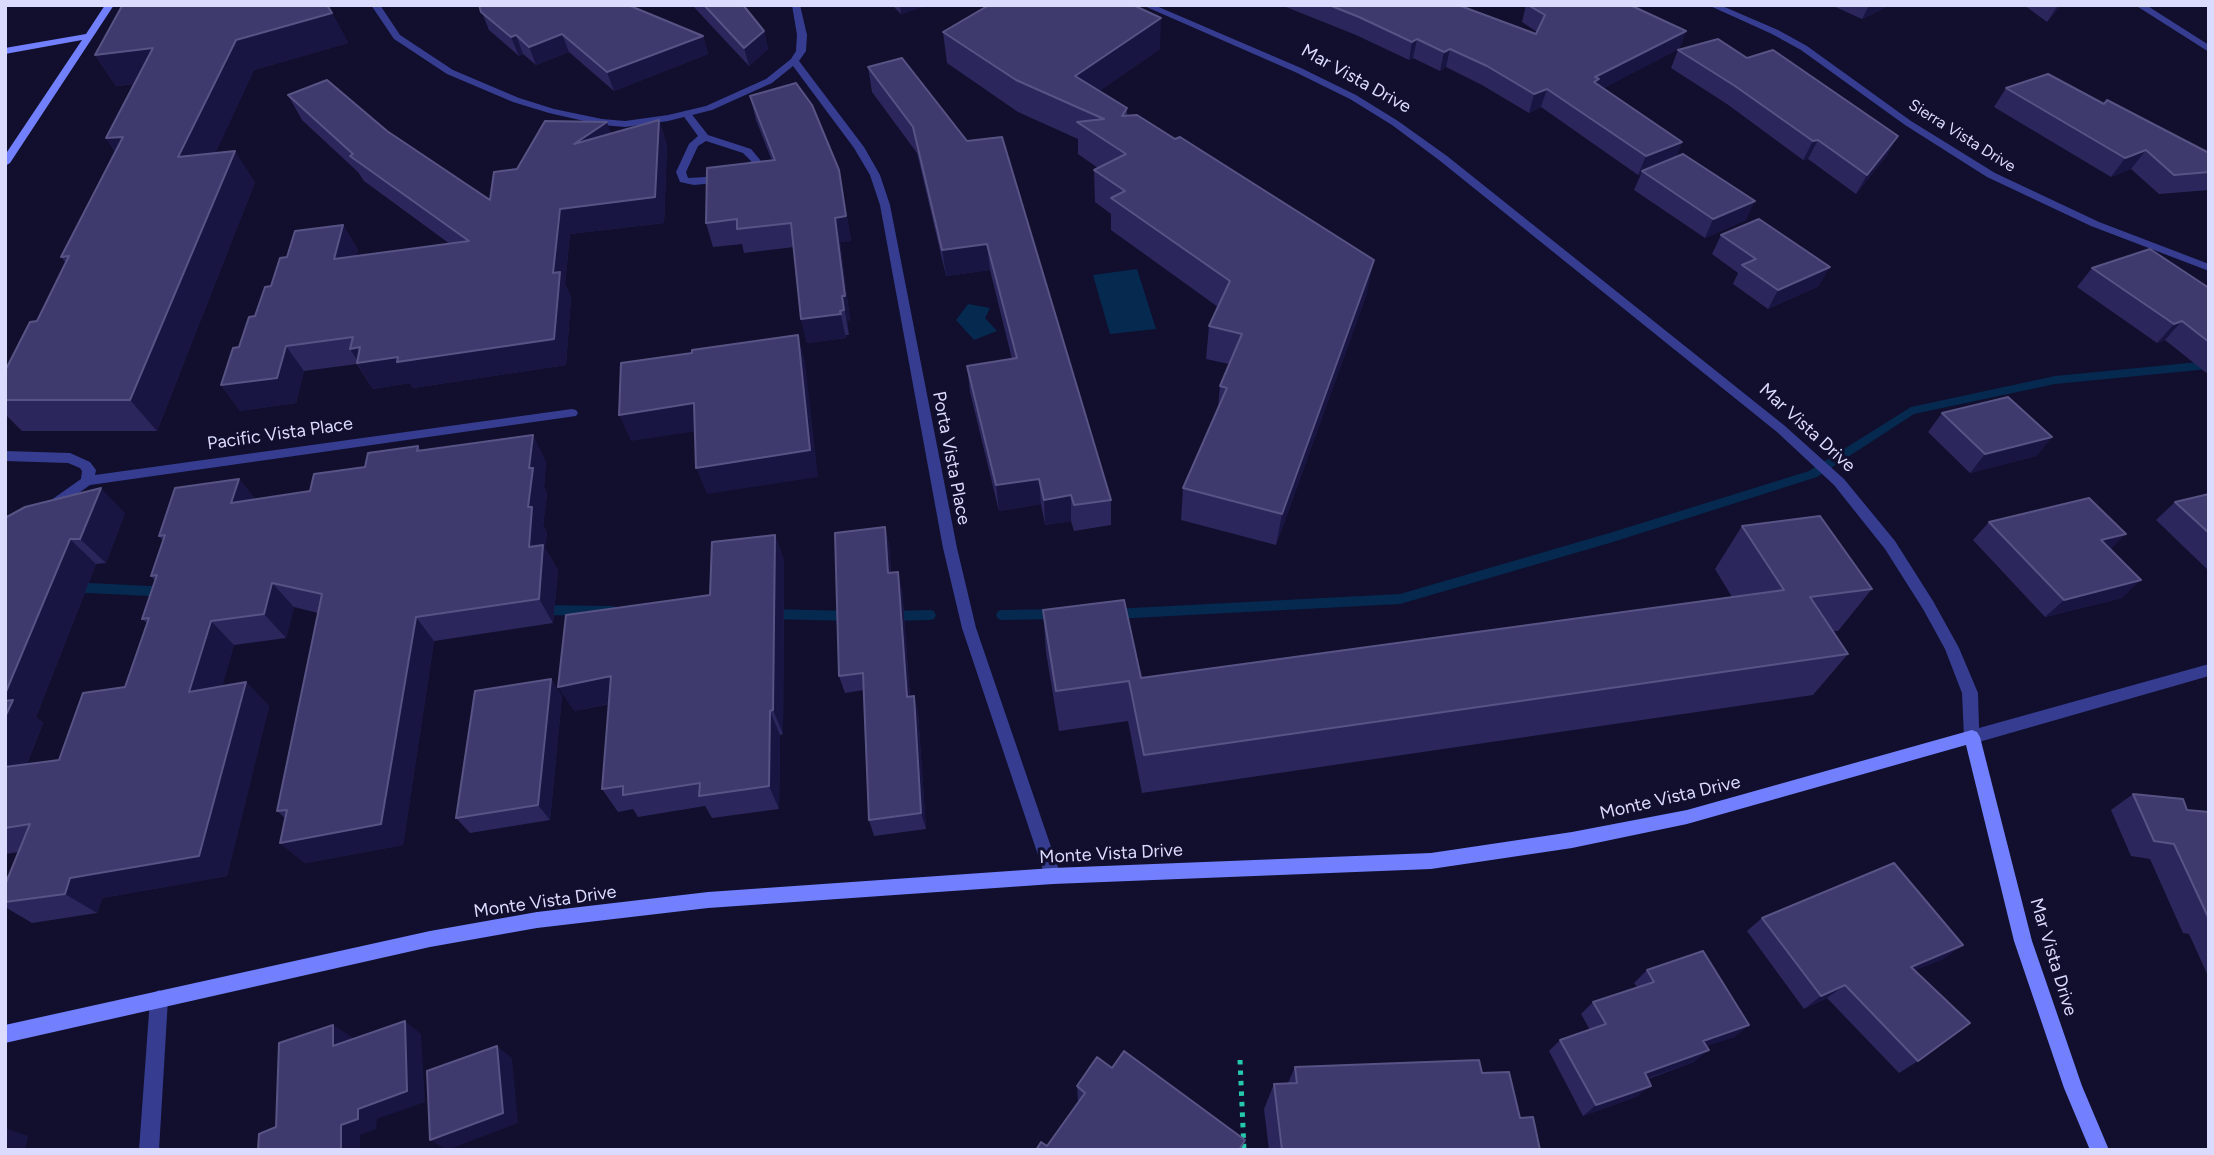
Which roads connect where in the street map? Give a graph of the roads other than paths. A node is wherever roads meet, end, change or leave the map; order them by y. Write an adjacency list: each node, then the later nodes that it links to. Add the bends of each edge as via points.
1 (110, 5): 7 (street)
2 (376, 5): 11 (street, via 397,37 450,72 516,100 602,122 646,122)
3 (796, 5): 10 (street, via 802,36 801,51)
4 (1146, 5): 20 (street, Mar Vista Drive, via 1298,70 1395,123 1781,429 1839,482 1890,545 1928,605 1970,693)
5 (1712, 5): 14 (street, Sierra Vista Drive, via 1804,48 1991,175 2095,224)
6 (2139, 5): 8 (street)
7 (91, 36): 9 (street); 13 (street)
8 (2209, 49)
9 (5, 51)
10 (794, 61): 11 (street, via 749,92); 21 (street, Porta Vista Place, via 859,147 885,205 966,615)
11 (687, 114): 12 (street)
12 (704, 137): 12 (street, via 747,152 756,161 755,167 730,178 684,180 685,161)
13 (5, 163)
14 (2209, 268)
15 (572, 413): 17 (street, Pacific Vista Place)
16 (5, 456): 17 (street, via 69,458 89,470)
17 (87, 481): 18 (street, Pacific Vista Place)
18 (41, 511)
19 (2209, 670): 20 (street, Monte Vista Drive)
20 (1972, 737): 21 (street, Monte Vista Drive, via 1687,817 1572,840 1431,861); 25 (street, Mar Vista Drive, via 2023,941 2073,1088)
21 (1053, 876): 22 (street, Monte Vista Drive, via 708,900 537,920)
22 (159, 999): 23 (street, Monte Vista Drive); 24 (street)
23 (5, 1034)
24 (149, 1150)
25 (2100, 1150)

